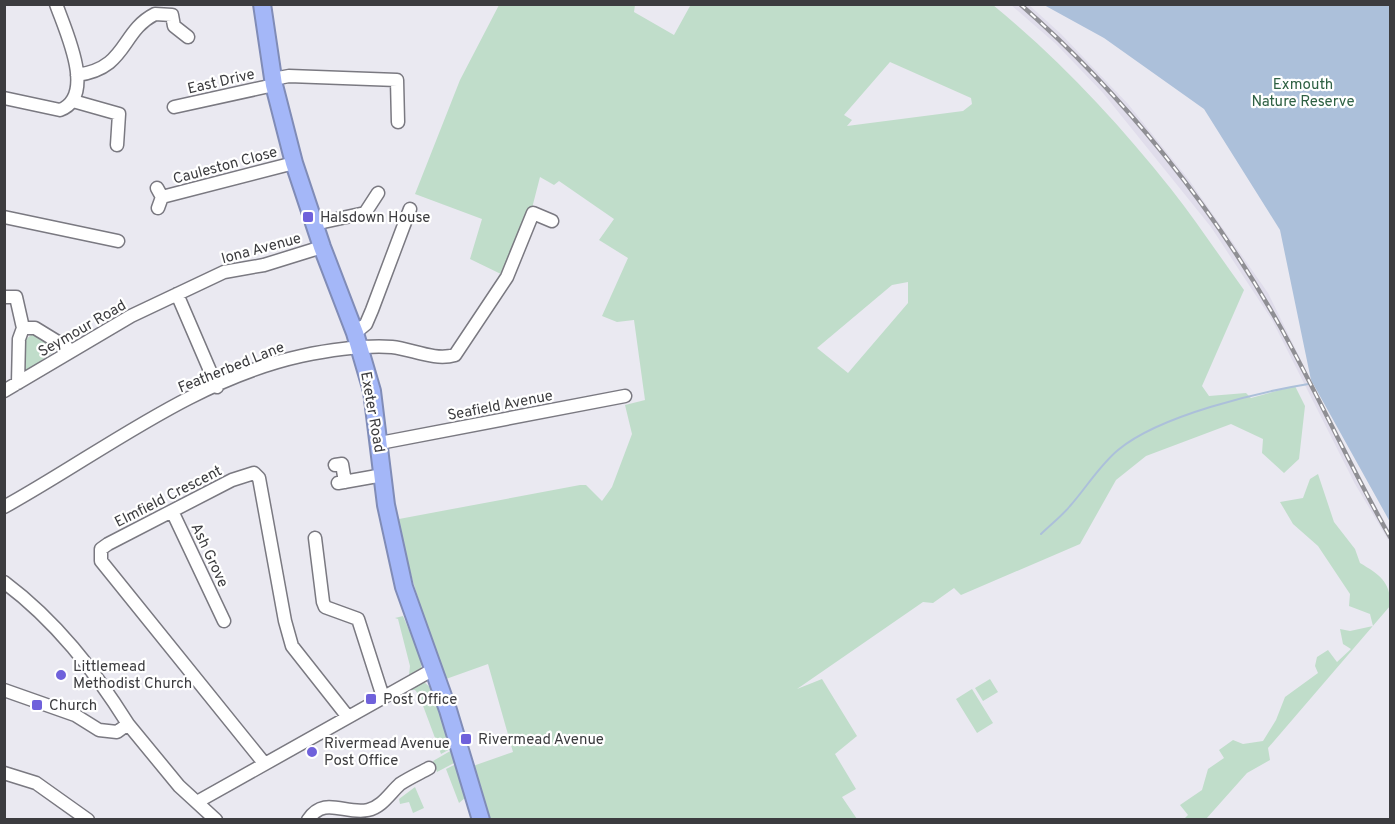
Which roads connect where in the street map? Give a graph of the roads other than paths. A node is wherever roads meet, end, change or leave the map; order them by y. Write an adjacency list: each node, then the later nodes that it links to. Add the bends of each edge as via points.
1 (56, 4): 4 (street, via 75,57)
2 (262, 4): 5 (highway, Exeter Road)
3 (188, 37): 4 (street, via 174,26 172,15 155,14 143,22 112,62 92,73)
4 (77, 75): 7 (street)
5 (274, 82): 8 (street, East Drive); 9 (street, East Drive, via 289,76 398,80); 11 (highway, Exeter Road)
6 (4, 98): 7 (street, via 60,110)
7 (73, 101): 10 (street, via 119,114)
8 (174, 107)
9 (398, 122)
10 (116, 147)
11 (294, 163): 13 (street, Cauleston Close); 17 (highway, Exeter Road)
12 (378, 193): 17 (street, via 365,213)
13 (159, 198)
14 (410, 209): 23 (street)
15 (4, 217): 18 (street)
16 (552, 221): 23 (street, Featherbed Lane, via 533,213 507,277 454,355 441,357)
17 (314, 224): 19 (highway, Exeter Road)
18 (117, 241)
19 (322, 247): 20 (street, Iona Avenue, via 264,265 224,272); 23 (highway, Exeter Road)
20 (177, 294): 24 (street, Seymour Road); 26 (street)
21 (4, 297): 22 (street, via 16,297)
22 (23, 328): 24 (street, via 34,328); 25 (street)
23 (357, 340): 26 (street, Featherbed Lane, via 278,362); 29 (highway, Exeter Road, via 372,392)
24 (71, 350): 25 (street, Seymour Road)
25 (18, 383): 27 (street, Seymour Road)
26 (217, 387): 32 (street, Featherbed Lane, via 130,431)
27 (4, 391)
28 (625, 396): 29 (street, Seafield Avenue)
29 (380, 443): 31 (highway, Exeter Road)
30 (335, 465): 31 (street, via 342,464 341,482)
31 (383, 475): 37 (highway, Exeter Road, via 404,587)
32 (4, 507)
33 (172, 511): 36 (street, Ash Grove); 40 (street, Elmfield Crescent, via 248,473 259,478 292,646); 42 (street, Elmfield Crescent, via 108,544 101,549 101,561)
34 (329, 543): 39 (street, via 315,542 323,602 325,607 358,619)
35 (4, 582): 41 (street, via 56,626)
36 (218, 617)
37 (434, 669): 39 (street); 49 (highway, Exeter Road)
38 (6, 694): 41 (street, via 75,715 99,730 117,732)
39 (383, 697): 40 (street)
40 (348, 717): 42 (street)
41 (128, 724): 45 (street)
42 (264, 763): 45 (street)
43 (429, 768): 48 (street, via 401,784 374,808 365,811 325,806)
44 (4, 773): 46 (street, via 36,783)
45 (197, 802): 47 (street)
46 (88, 819)
47 (216, 819)
48 (308, 819)
49 (482, 819)

